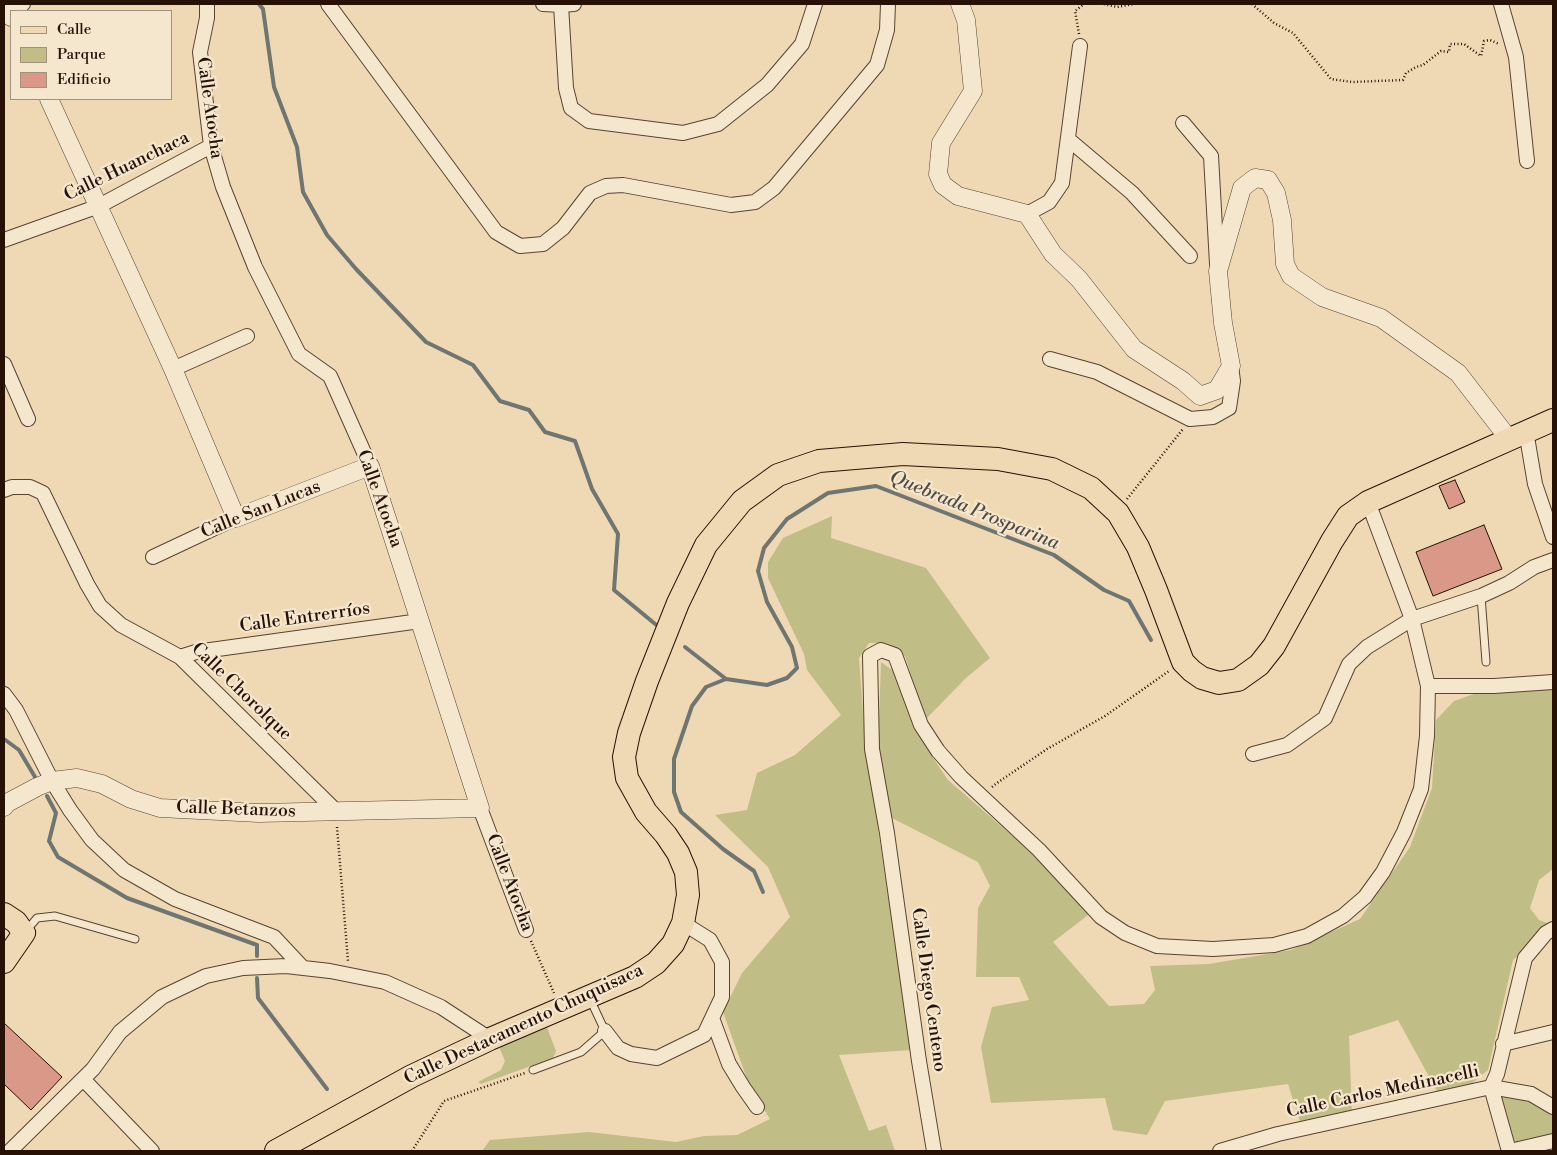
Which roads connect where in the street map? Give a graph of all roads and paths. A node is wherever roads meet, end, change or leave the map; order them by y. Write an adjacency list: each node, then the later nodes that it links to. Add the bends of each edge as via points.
1 (207, 4): 18 (street, Calle Atocha, via 200,52)
2 (328, 4): 5 (street, via 496,232 520,246 543,244 563,228 590,193 606,186 622,185 731,204 755,202 774,188 877,65 887,30)
3 (543, 4): 12 (street)
4 (815, 4): 12 (street, via 802,44 767,85 718,124 683,133 590,121 571,108 566,88)
5 (888, 4)
6 (960, 4): 21 (street, via 966,20 973,92 942,143 938,174 943,184 958,196)
7 (1084, 4): 13 (path, via 1075,12)
8 (1104, 4): 9 (path, via 1117,7)
9 (1134, 4)
10 (1252, 4): 14 (path, via 1274,23 1293,33 1331,79 1352,82 1404,80 1406,73 1423,65 1441,50 1449,52 1450,44 1464,44 1481,56 1484,41 1490,40)
11 (1501, 4): 14 (street)
12 (568, 5)
13 (1080, 46): 17 (street)
14 (1516, 57): 19 (street)
15 (49, 100): 20 (street)
16 (1183, 123): 24 (street, via 1211,156)
17 (1068, 139): 21 (street, via 1062,183 1049,202); 23 (street, via 1132,193)
18 (211, 146): 20 (street, Calle Huanchaca); 34 (street, Calle Atocha, via 223,188 255,268 299,354 330,376)
19 (1527, 162)
20 (99, 206): 22 (street, Calle Huanchaca); 29 (street)
21 (1027, 214): 27 (street, via 1053,254 1079,279 1134,349 1200,396 1217,390)
22 (4, 240)
23 (1190, 256)
24 (1218, 271): 27 (street); 33 (street, via 1242,188 1255,178 1268,180 1276,193 1282,220 1285,264 1291,276 1322,297 1381,318 1458,373)
25 (247, 336): 29 (street)
26 (1050, 359): 30 (street, via 1097,372)
27 (1231, 366): 30 (street, via 1233,382 1229,408 1213,417)
28 (4, 367): 31 (street)
29 (173, 369): 38 (street)
30 (1190, 419): 37 (path)
31 (28, 420)
32 (1553, 420): 33 (main road, Calle Destacamento Chuquisaca)
33 (1518, 435): 36 (main road, Calle Destacamento Chuquisaca); 39 (street)
34 (370, 466): 38 (street, Calle San Lucas); 44 (street, Calle Atocha)
35 (4, 490): 45 (street, Calle Chorolque, via 30,486 43,493 100,606 121,625)
36 (1368, 502): 37 (main road, Calle Destacamento Chuquisaca, via 1348,516 1274,646 1259,665 1238,680 1218,683 1202,678 1183,662 1138,547); 43 (street)
37 (1118, 513): 58 (main road, Calle Destacamento Chuquisaca, via 1092,488 1052,469 998,458 903,454 819,461 778,475 742,502 706,545 678,603 632,725 624,756 627,778 638,799 678,853 686,872 688,895)
38 (236, 518): 40 (street, Calle San Lucas)
39 (1552, 531)
40 (153, 557)
41 (1553, 560): 42 (street)
42 (1481, 596): 43 (street); 46 (lane)
43 (1412, 619): 49 (street); 51 (street, via 1367,647 1349,664 1325,718 1287,745)
44 (420, 621): 45 (street, Calle Entrerríos, via 196,652); 55 (street, Calle Atocha)
45 (180, 657): 56 (street, Calle Chorolque)
46 (1486, 662)
47 (1170, 670): 53 (path, via 1105,716 1047,749)
48 (1553, 682): 49 (street)
49 (1428, 686): 53 (street, via 1427,736 1420,789 1384,872 1365,897 1343,916 1307,936 1274,945 1213,949 1157,946 1125,933 1101,917 1039,850)
50 (4, 694): 52 (street, via 16,710)
51 (1253, 754)
52 (52, 781): 54 (street, Calle Betanzos); 56 (street, Calle Betanzos, via 77,778 102,784 131,799 160,808 259,813); 64 (street, via 92,840 124,870 175,899 274,937)
53 (982, 797): 83 (street, Calle Diego Centeno, via 938,751 921,725 895,655 880,650 870,656 872,750)
54 (4, 806)
55 (480, 808): 56 (street, Calle Betanzos); 60 (street, Calle Atocha)
56 (336, 811): 65 (path)
57 (4, 914): 61 (main road)
58 (683, 923): 66 (main road, Calle Destacamento Chuquisaca, via 673,944 656,963 635,977); 68 (street, via 710,940 722,962 722,997)
59 (1553, 929): 72 (street, via 1524,958)
60 (526, 930): 67 (path, Calle Atocha)
61 (24, 933): 62 (lane, via 38,918 55,916); 63 (main road)
62 (135, 938)
63 (4, 962)
64 (303, 968): 65 (street); 74 (street, via 243,968 206,976 162,997 120,1032 93,1070)
65 (349, 975): 71 (street, via 385,982 433,1003)
66 (589, 997): 67 (main road, Calle Destacamento Chuquisaca); 69 (lane)
67 (561, 1008): 71 (main road, Calle Destacamento Chuquisaca)
68 (712, 1018): 69 (street, via 704,1035 657,1058 631,1054 618,1048); 76 (street, via 730,1064)
69 (605, 1031): 73 (lane, via 581,1052)
70 (1553, 1032): 72 (street)
71 (490, 1038): 81 (main road, Calle Destacamento Chuquisaca, via 412,1076)
72 (1503, 1044): 75 (street)
73 (533, 1070): 82 (path, via 444,1101)
74 (83, 1078): 79 (street); 80 (street)
75 (1491, 1087): 77 (street, Calle Carlos Medinacelli, via 1531,1094); 84 (street, Calle Carlos Medinacelli, via 1278,1134); 85 (street)
76 (758, 1107)
77 (1553, 1107)
78 (1553, 1141): 85 (street)
79 (10, 1151)
80 (152, 1151)
81 (276, 1151)
82 (412, 1151)
83 (934, 1151)
84 (1220, 1151)
85 (1510, 1151)

